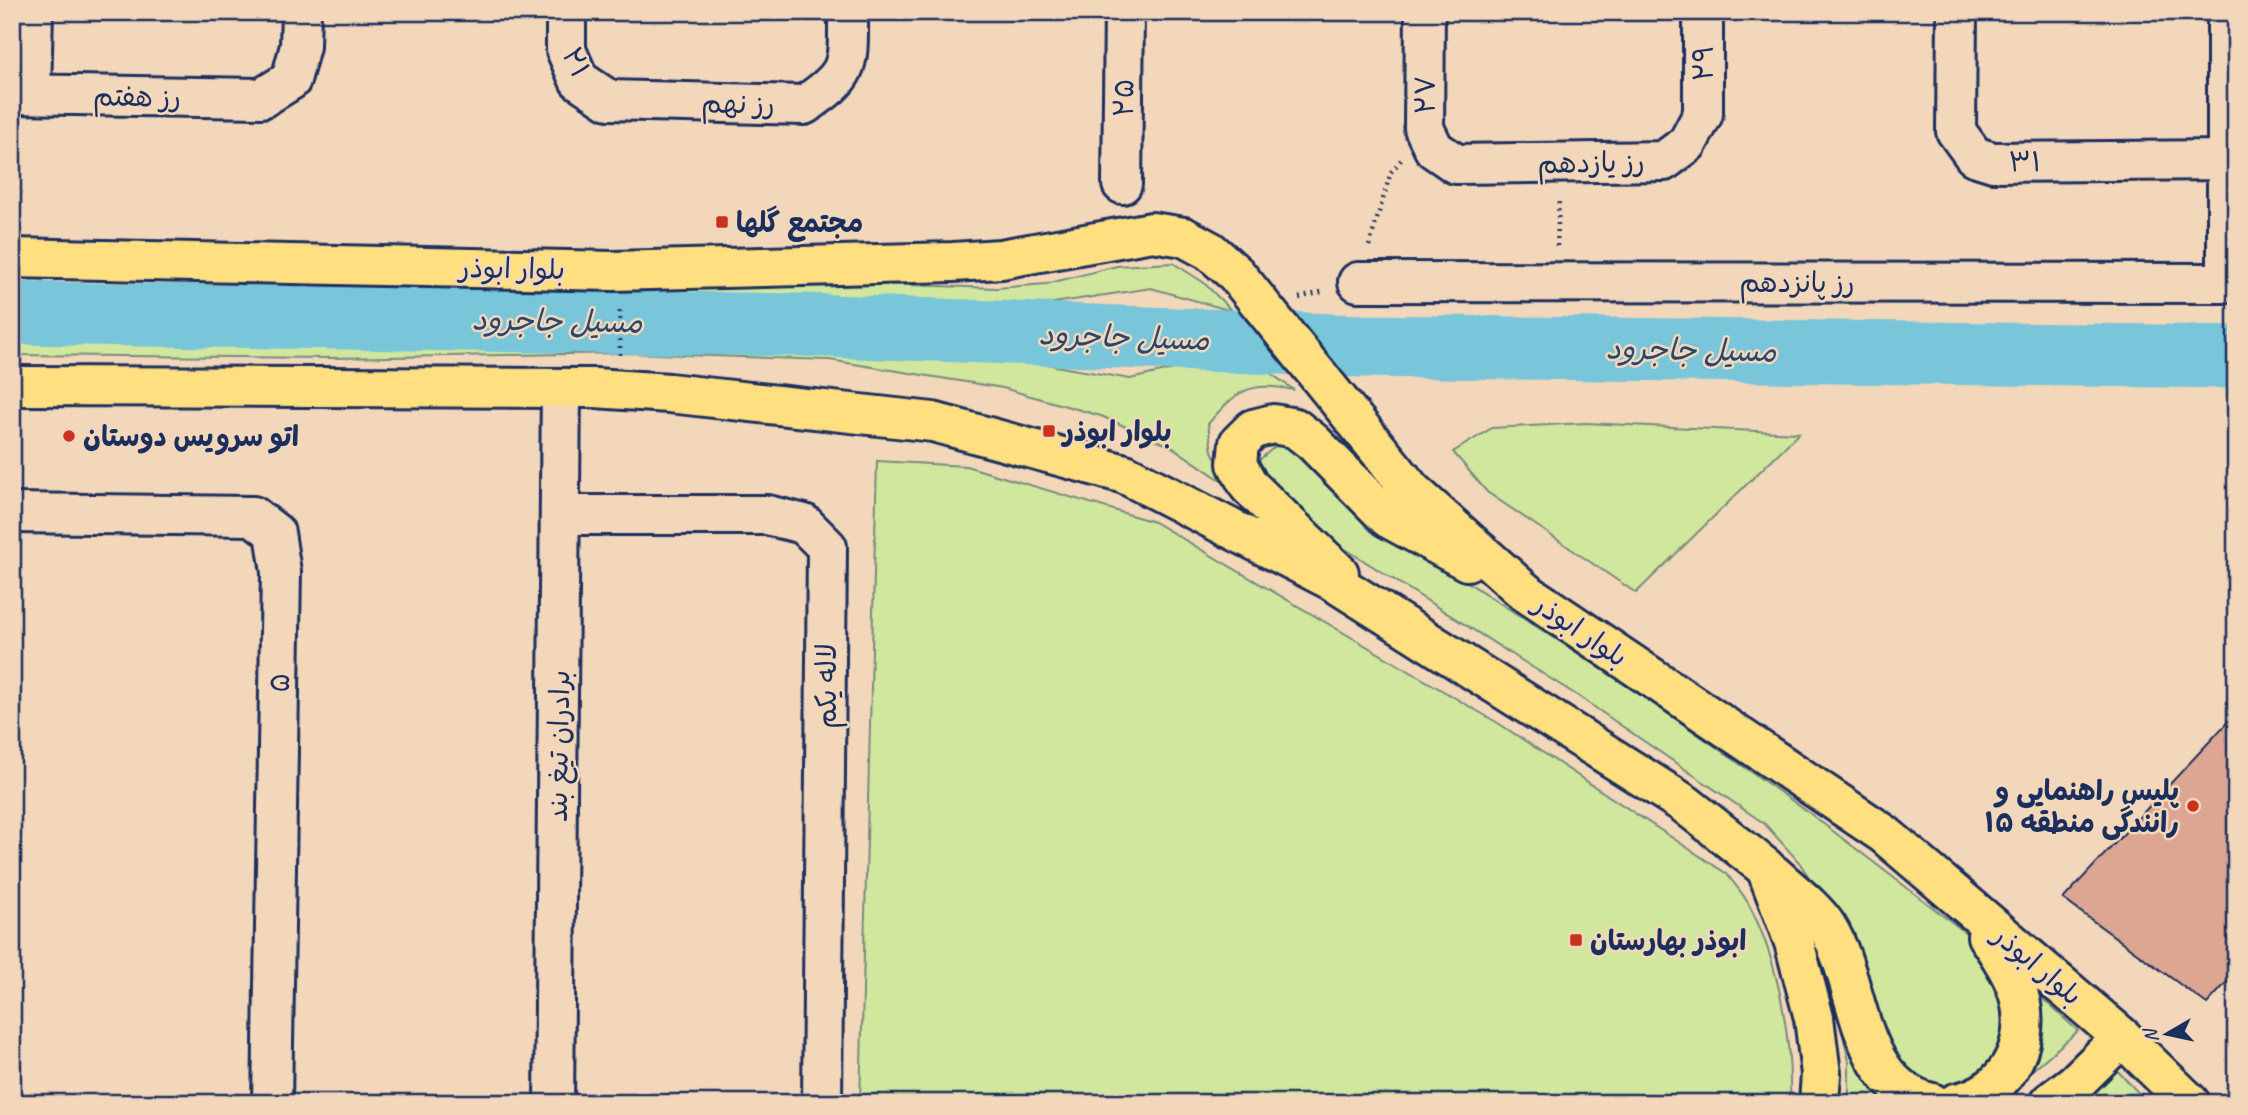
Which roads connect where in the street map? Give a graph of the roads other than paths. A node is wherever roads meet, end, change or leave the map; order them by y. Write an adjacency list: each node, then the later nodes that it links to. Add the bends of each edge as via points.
1 (33, 12): 10 (street)
2 (301, 12): 10 (street, رز هفتم, via 300,46 291,80 262,98)
3 (566, 12): 11 (street, ۲۱, via 566,50 579,80)
4 (848, 12): 11 (street, رز نهم, via 848,62 829,88 804,105)
5 (1124, 12): 15 (street, ۲۵)
6 (1425, 12): 14 (street, ۲۷, via 1424,128 1434,149)
7 (1703, 12): 12 (street, ۲۹)
8 (1957, 12): 13 (street, ۳۱, via 1956,131 1974,156 1993,162)
9 (2227, 12): 13 (street)
10 (22, 94)
11 (609, 100)
12 (1703, 114): 14 (street, رز یازدهم, via 1688,144 1664,162)
13 (2227, 160): 18 (street)
14 (1456, 164)
15 (1122, 184)
16 (12, 258): 23 (main road, بلوار ابوذر, via 613,271 965,261 1152,232 1184,237 1210,251 1236,274 1412,491)
17 (1358, 282): 18 (street, رز پانزدهم)
18 (2232, 284)
19 (12, 386): 20 (main road)
20 (561, 389): 22 (street, برادران تیغ بند); 24 (main road, via 668,393 933,422 1125,474)
21 (12, 513): 28 (street, ۵, via 253,516 275,533 281,572)
22 (560, 514): 29 (street, برادران تیغ بند); 30 (street, لاله یکم, via 767,515 804,524 827,547)
23 (1525, 592): 24 (main road, via 1388,518 1294,428 1273,424 1253,429 1239,443 1237,464 1249,486); 25 (main road, بلوار ابوذر)
24 (1367, 603): 26 (main road, via 1685,804)
25 (1884, 834): 27 (main road, بلوار ابوذر); 33 (main road, via 1987,936 2016,986 2024,1031 2012,1066 1995,1088)
26 (1766, 868): 31 (main road, via 1794,942 1814,1018 1821,1073); 32 (main road, via 1826,926 1867,1040 1880,1063 1897,1085)
27 (2122, 1037): 34 (main road); 35 (main road, بلوار ابوذر)
28 (272, 1103)
29 (554, 1103)
30 (822, 1103)
31 (1818, 1103)
32 (1932, 1103)
33 (1956, 1103)
34 (2049, 1103)
35 (2190, 1103)

